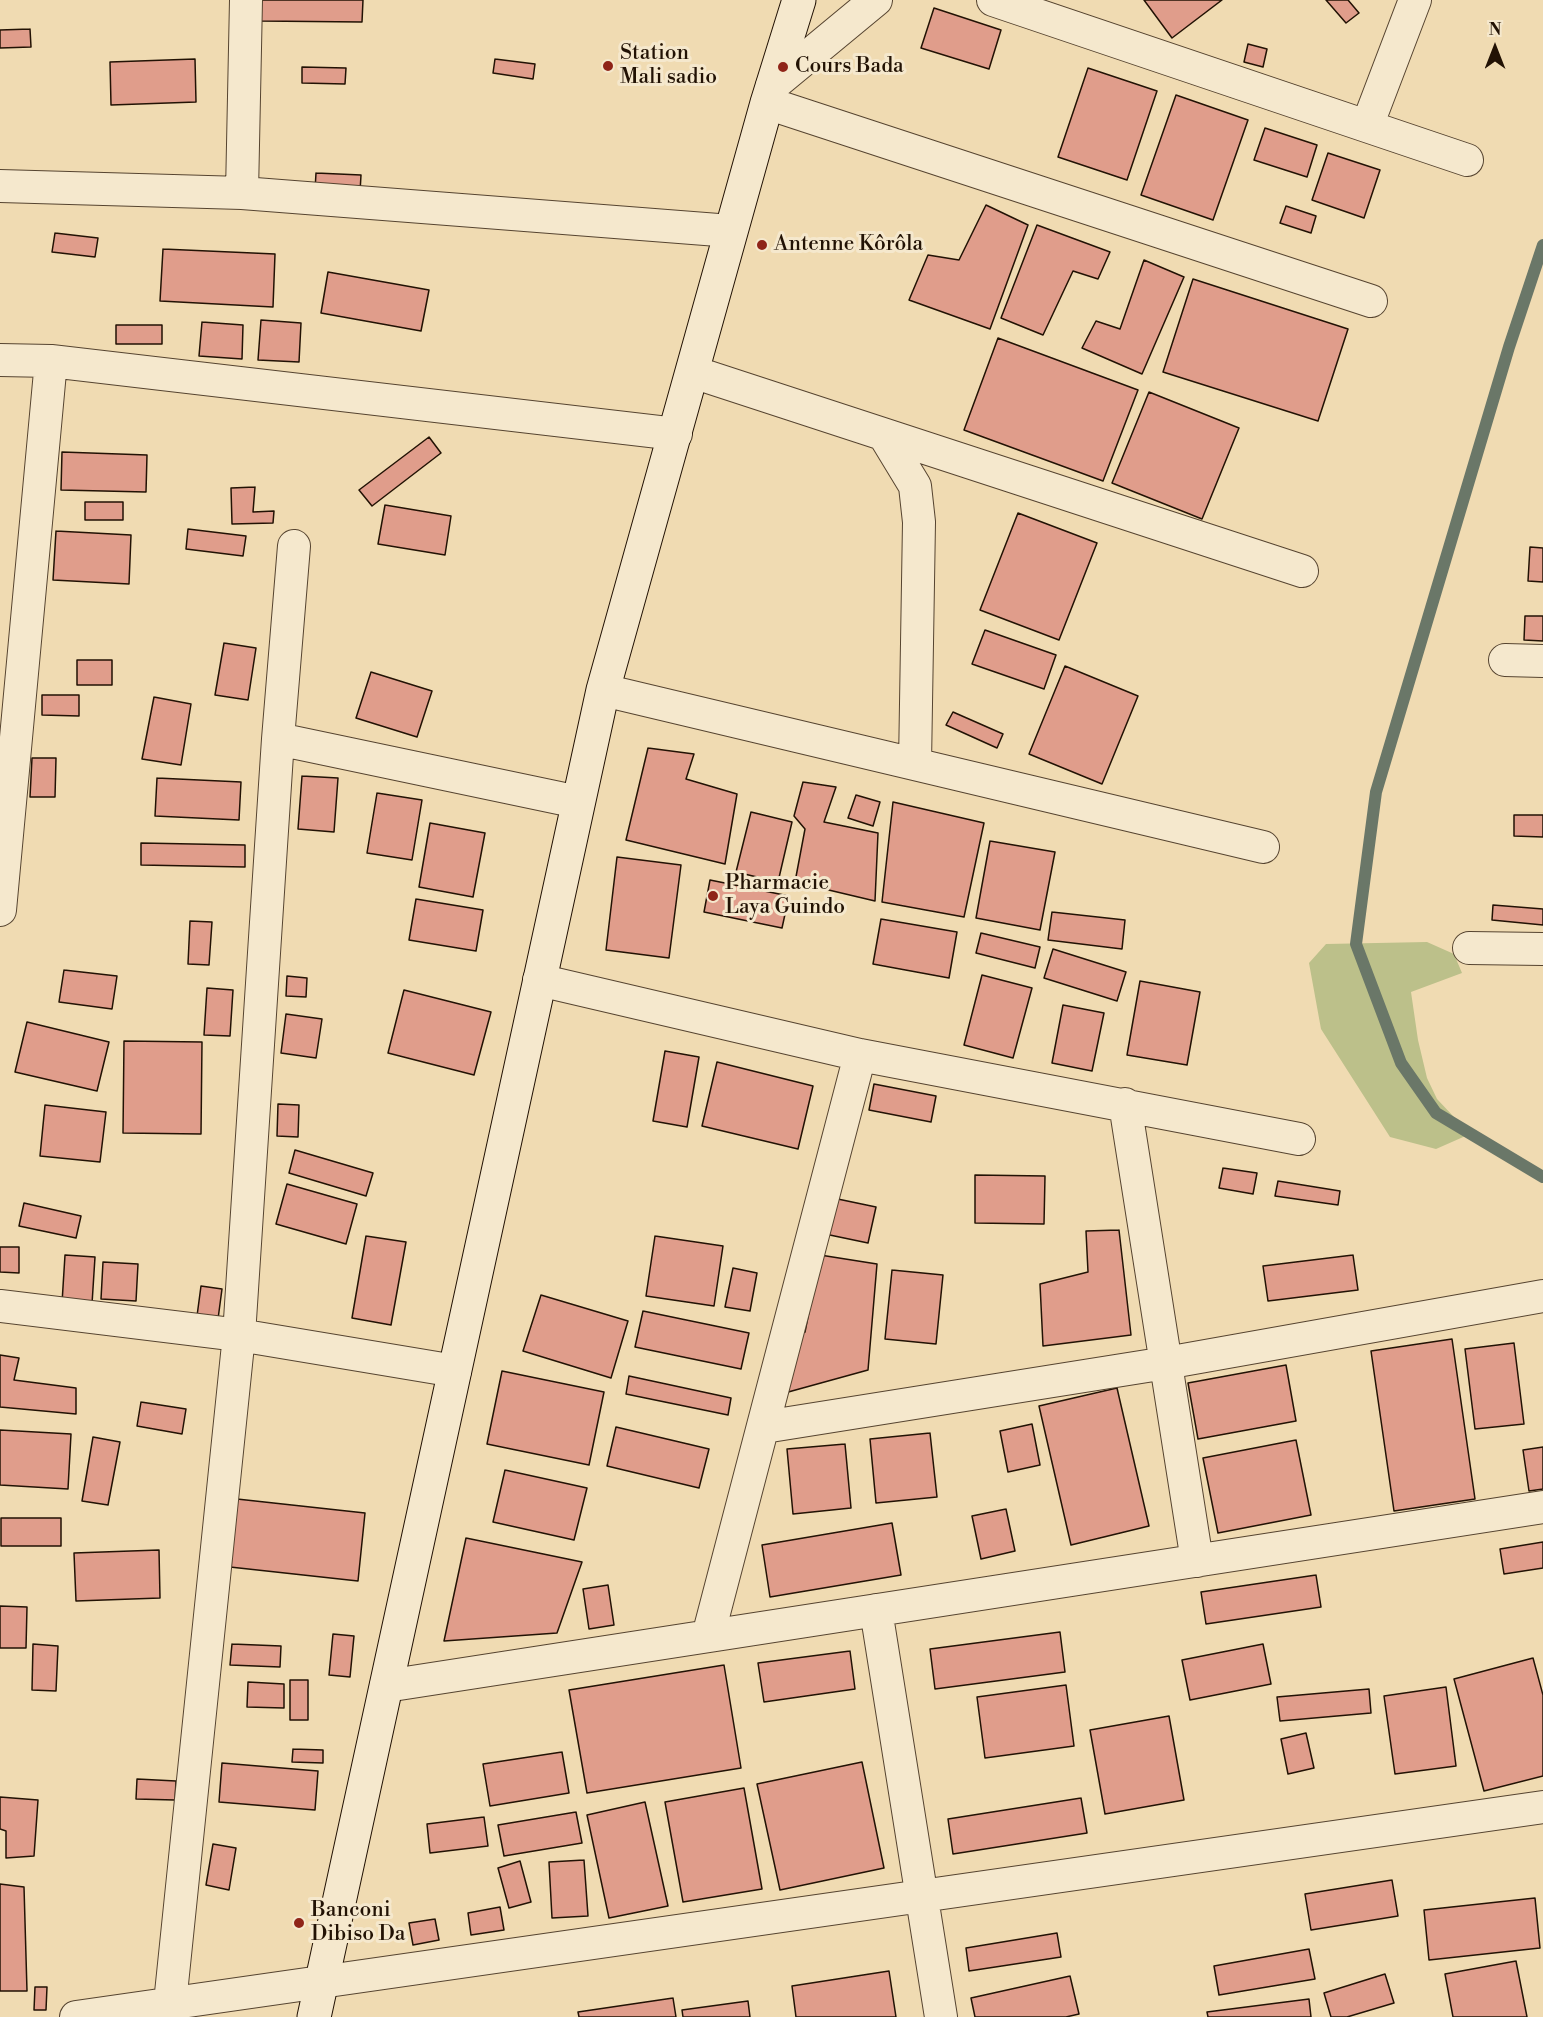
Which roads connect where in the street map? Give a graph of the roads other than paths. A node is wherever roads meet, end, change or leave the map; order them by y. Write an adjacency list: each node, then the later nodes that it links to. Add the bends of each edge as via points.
1 (246, 0): 11 (street)
2 (776, 0): 7 (main road)
3 (799, 0): 7 (main road)
4 (876, 0): 7 (street)
5 (993, 0): 8 (street)
6 (1415, 0): 8 (street)
7 (769, 94): 12 (main road); 13 (street)
8 (1367, 126): 9 (street)
9 (1467, 160)
10 (0, 186): 11 (street)
11 (242, 193): 12 (street)
12 (731, 231): 16 (main road)
13 (1371, 301)
14 (0, 360): 15 (street)
15 (51, 361): 17 (street); 21 (street)
16 (693, 372): 17 (main road); 18 (street)
17 (676, 434): 24 (main road)
18 (884, 435): 20 (street); 26 (street, via 915,486 919,522)
19 (294, 546): 25 (street)
20 (1302, 572)
21 (13, 631): 29 (street)
22 (1505, 660): 23 (street)
23 (1543, 661)
24 (603, 690): 26 (street); 27 (main road)
25 (278, 739): 27 (street); 38 (street)
26 (915, 764): 28 (street)
27 (578, 802): 32 (main road)
28 (1263, 846)
29 (0, 910)
30 (1469, 948): 31 (street)
31 (1543, 949)
32 (539, 980): 33 (street); 40 (main road)
33 (860, 1055): 34 (street); 41 (street)
34 (1125, 1104): 35 (street); 39 (street)
35 (1299, 1138)
36 (1543, 1296): 39 (street)
37 (0, 1306): 38 (street)
38 (239, 1335): 40 (street); 50 (street)
39 (1166, 1363): 41 (street); 43 (street)
40 (455, 1371): 46 (main road)
41 (764, 1427): 45 (street)
42 (1543, 1508): 43 (street)
43 (1197, 1561): 44 (street)
44 (876, 1610): 45 (street); 48 (street)
45 (708, 1636): 46 (street)
46 (386, 1686): 49 (main road)
47 (1543, 1807): 48 (street)
48 (922, 1896): 49 (street); 53 (street)
49 (321, 1982): 50 (street); 52 (main road)
50 (170, 2003): 51 (street)
51 (76, 2017)
52 (314, 2017)
53 (941, 2017)

